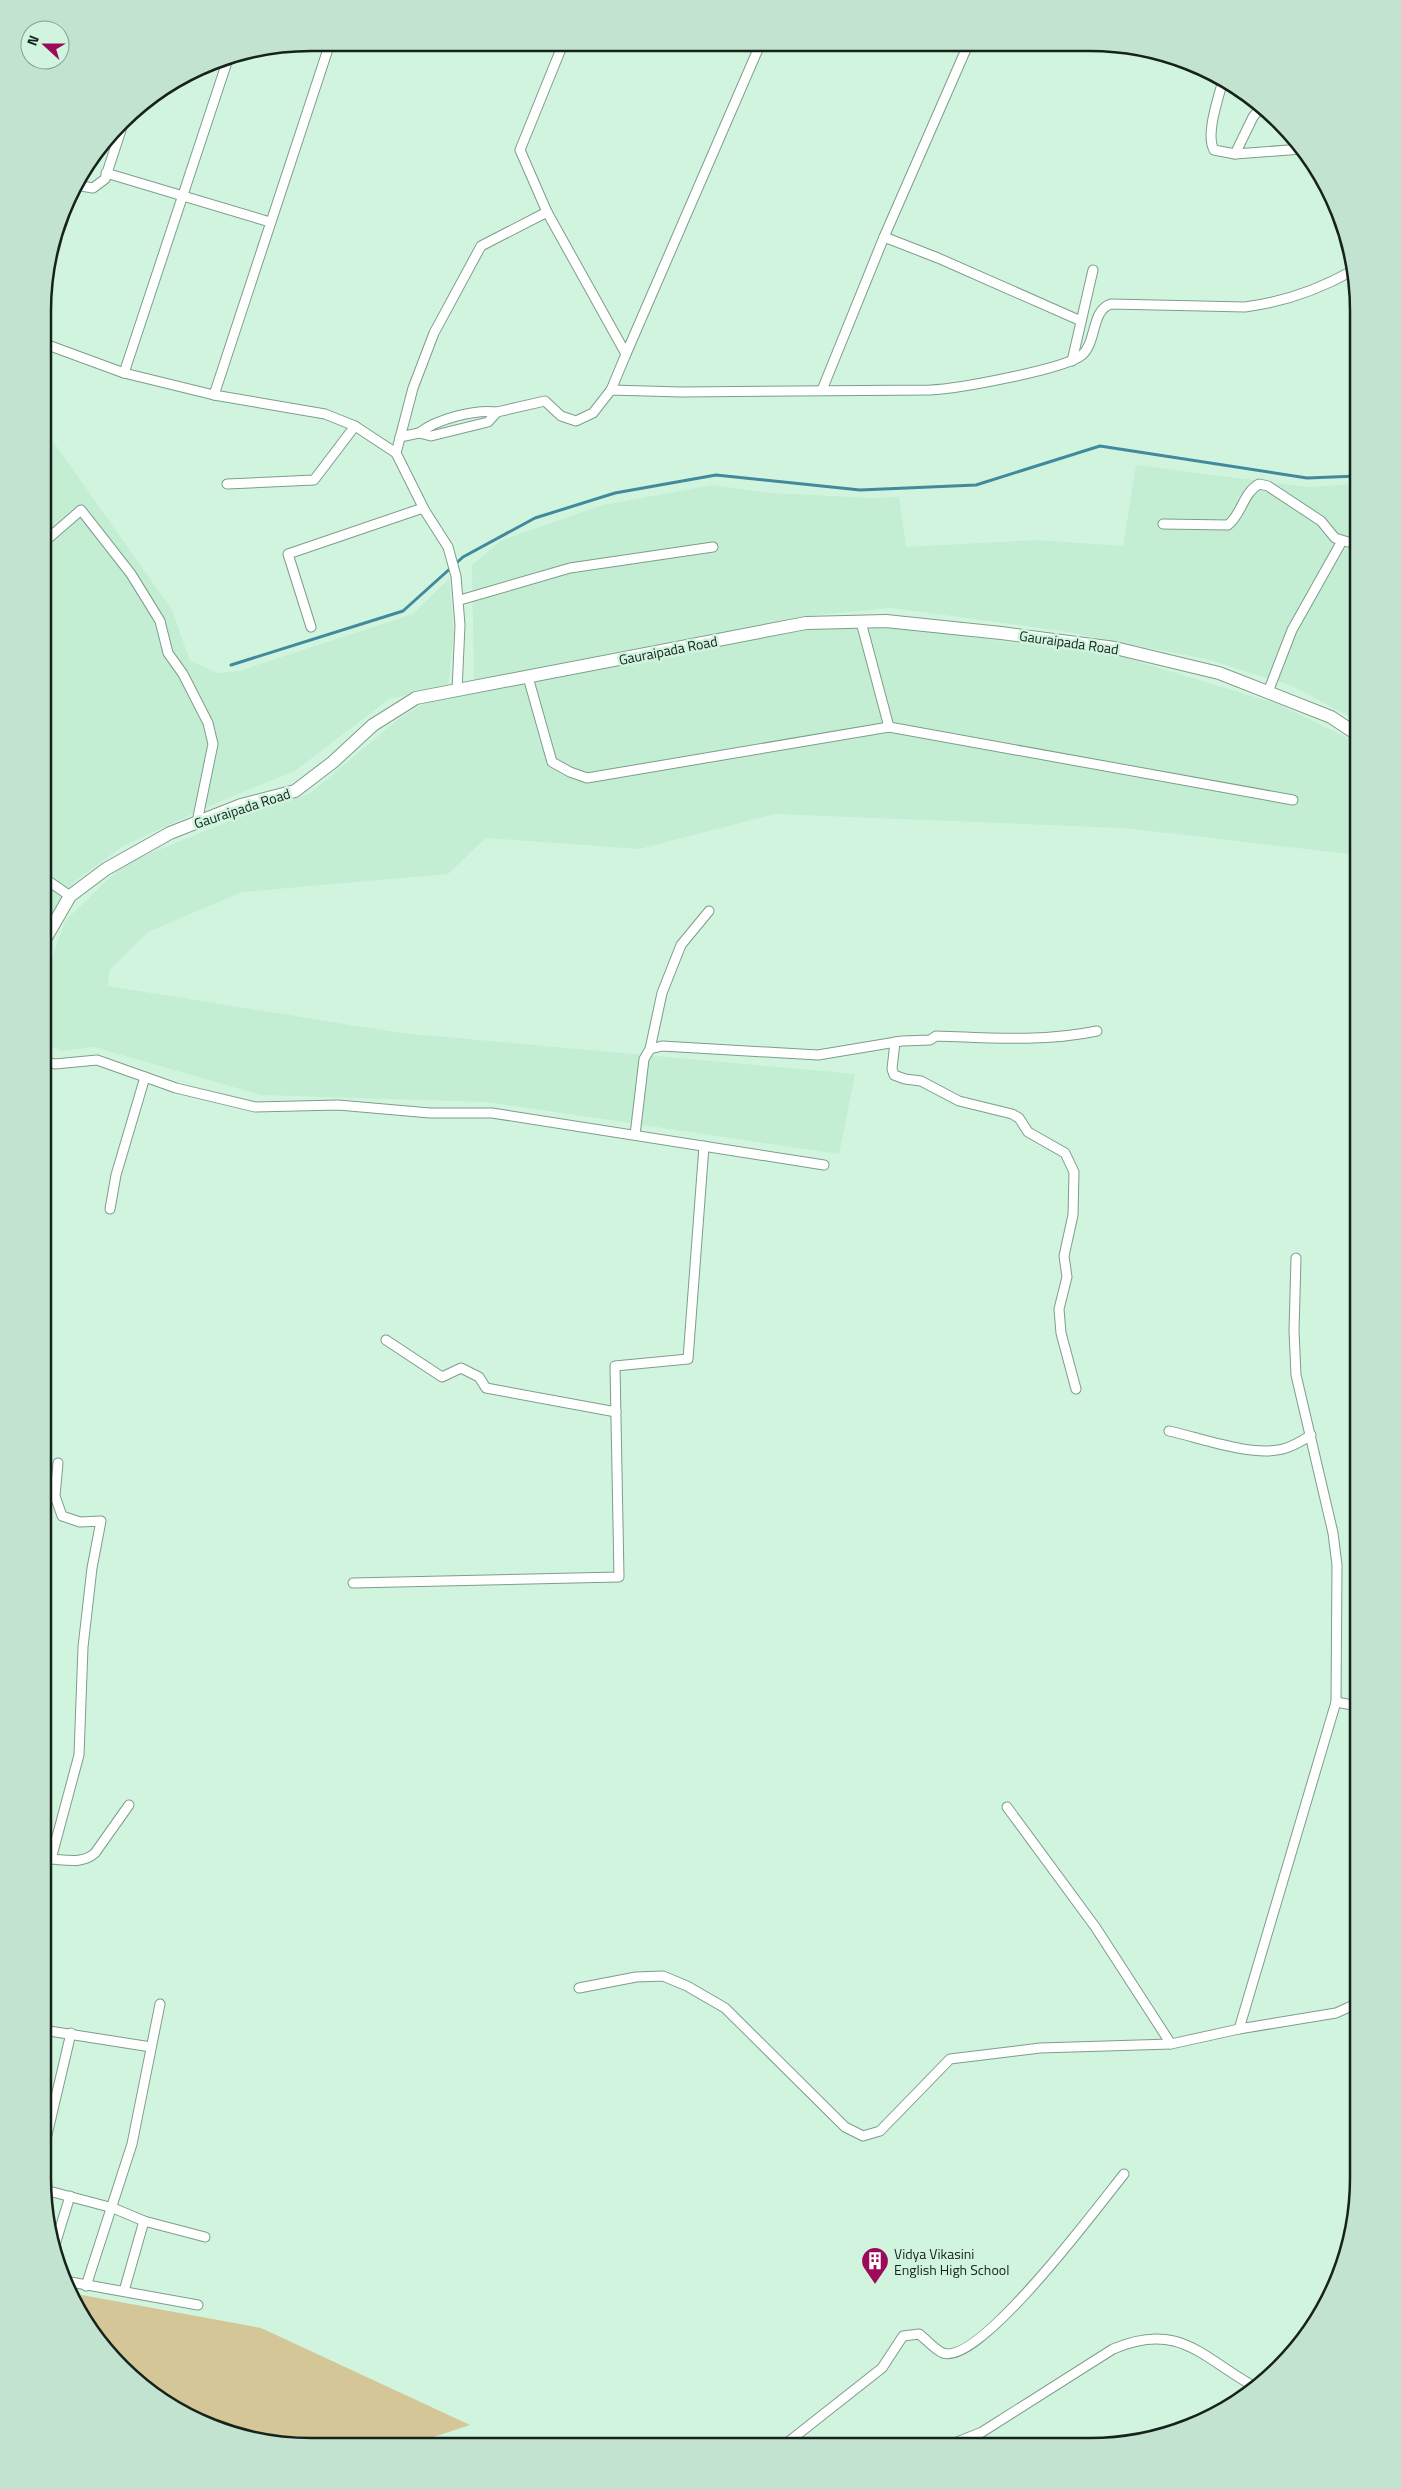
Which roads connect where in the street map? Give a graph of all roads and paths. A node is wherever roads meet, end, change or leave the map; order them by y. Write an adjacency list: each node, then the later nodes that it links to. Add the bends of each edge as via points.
1 (327, 51): 15 (street)
2 (560, 51): 14 (street, via 520,150)
3 (757, 51): 21 (street)
4 (965, 51): 16 (street)
5 (226, 65): 13 (street)
6 (1221, 87): 10 (street, via 1211,146 1219,153)
7 (1257, 112): 10 (street)
8 (118, 137): 11 (street)
9 (1292, 149): 10 (street)
10 (1235, 154)
11 (106, 173): 12 (street, via 105,179 94,188); 13 (street)
12 (83, 186)
13 (182, 196): 15 (street); 23 (street)
14 (547, 212): 21 (street); 28 (street, via 481,246 434,333 413,388)
15 (270, 222): 26 (street)
16 (884, 238): 19 (street); 25 (street)
17 (1093, 270): 19 (street)
18 (1347, 274): 22 (street, via 1287,300 1266,305 1111,304 1101,311 1089,347)
19 (1082, 321): 22 (street)
20 (51, 346): 23 (street)
21 (626, 354): 24 (street)
22 (1072, 361): 25 (street, via 947,389)
23 (124, 373): 26 (street)
24 (611, 390): 25 (street); 28 (street, via 593,413 576,421 561,416 545,401 498,412 488,422 431,436 419,433)
25 (822, 390)
26 (214, 396): 27 (street, via 325,414)
27 (356, 426): 29 (street); 30 (street, via 314,480)
28 (400, 437): 29 (street)
29 (396, 453): 31 (street)
30 (227, 484)
31 (424, 508): 37 (street, via 448,547); 39 (street, via 288,554)
32 (1163, 524): 34 (street, via 1228,525 1236,519 1250,489 1258,484 1268,486 1321,520 1335,538)
33 (51, 536): 46 (street, via 81,510 131,574 160,622 168,653 183,674 208,723 213,744)
34 (1342, 541): 35 (street); 42 (street, via 1292,630)
35 (1350, 541)
36 (713, 547): 37 (street, via 570,568)
37 (460, 600): 41 (street)
38 (861, 622): 40 (street, Gauraipada Road, via 806,623); 42 (street, Gauraipada Road, via 886,621 1114,648 1219,673); 43 (street)
39 (311, 626)
40 (528, 677): 41 (street, Gauraipada Road); 43 (street, via 552,762 587,778)
41 (457, 691): 46 (street, Gauraipada Road, via 416,698 372,725 334,762 295,791 241,805)
42 (1268, 692): 44 (street, Gauraipada Road, via 1331,716)
43 (890, 727): 45 (street)
44 (1350, 729)
45 (1293, 800)
46 (197, 822): 48 (street, Gauraipada Road, via 170,833 106,869)
47 (51, 883): 48 (street)
48 (70, 896): 50 (street, Gauraipada Road)
49 (710, 911): 53 (street, via 681,945 662,993)
50 (51, 929)
51 (1097, 1031): 52 (street, via 1036,1040 936,1036 930,1040)
52 (895, 1042): 53 (street, via 818,1055 662,1046); 62 (street, via 894,1074 921,1081 958,1102 1012,1114 1028,1132 1065,1153 1071,1162 1074,1172 1073,1215 1064,1256 1067,1277 1059,1309 1061,1333)
53 (650, 1049): 56 (street, via 644,1059)
54 (51, 1063): 55 (street, via 97,1060)
55 (145, 1077): 56 (street, via 255,1107 338,1105 430,1113 492,1113); 59 (street, via 116,1175)
56 (634, 1135): 57 (street)
57 (704, 1146): 58 (street); 63 (street, via 688,1359 615,1366)
58 (824, 1165)
59 (110, 1209)
60 (1296, 1258): 65 (street, via 1296,1375)
61 (386, 1340): 63 (street, via 442,1377 461,1368 480,1377 486,1388)
62 (1076, 1388)
63 (616, 1412): 67 (street, via 619,1577)
64 (1169, 1430): 65 (street, via 1254,1450 1281,1449)
65 (1311, 1435): 68 (street, via 1337,1565)
66 (58, 1463): 72 (street, via 55,1496 62,1516 80,1522 102,1521 92,1568 78,1755)
67 (353, 1583)
68 (1336, 1702): 69 (street); 77 (street)
69 (1350, 1705)
70 (129, 1805): 73 (street, via 89,1858 80,1861)
71 (1007, 1807): 80 (street, via 1096,1928)
72 (51, 1845)
73 (51, 1858)
74 (579, 1988): 80 (street, via 636,1977 663,1976 688,1986 725,2008 845,2127 863,2136 880,2131 950,2059 1040,2048)
75 (160, 2004): 81 (street)
76 (1350, 2007): 77 (street, via 1336,2013)
77 (1239, 2029): 80 (street)
78 (51, 2031): 79 (street)
79 (71, 2033): 81 (street); 82 (street)
80 (1171, 2044)
81 (151, 2047): 86 (street, via 132,2144)
82 (51, 2117)
83 (1124, 2174): 95 (street, via 1012,2311 967,2348 957,2353 942,2353 919,2334 903,2336 882,2368)
84 (52, 2192): 85 (street)
85 (70, 2196): 86 (street); 88 (street)
86 (113, 2208): 87 (street); 91 (street)
87 (144, 2222): 89 (street); 92 (street)
88 (58, 2236)
89 (206, 2237)
90 (74, 2283): 91 (street)
91 (86, 2286): 92 (street)
92 (124, 2291): 93 (street)
93 (198, 2305)
94 (1249, 2383): 96 (street, via 1203,2352 1173,2340 1134,2340 1113,2349 982,2432)
95 (793, 2438)
96 (967, 2438)

